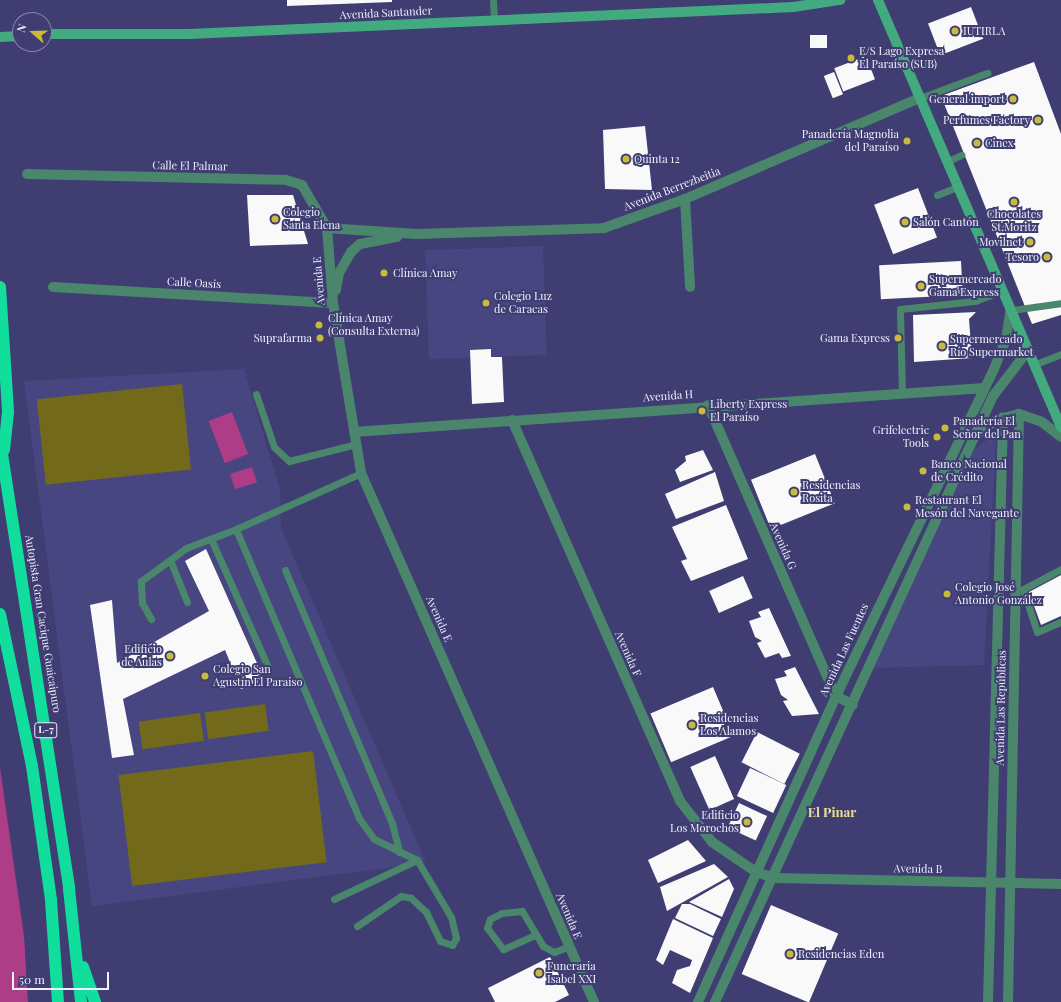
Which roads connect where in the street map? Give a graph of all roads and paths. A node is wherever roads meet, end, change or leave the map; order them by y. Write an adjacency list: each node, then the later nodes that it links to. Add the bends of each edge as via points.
1 (493, 0): 4 (lane)
2 (840, 0): 4 (street, Avenida Santander, via 793,7)
3 (878, 0): 9 (street)
4 (494, 19): 5 (street, Avenida Santander, via 189,34)
5 (52, 34)
6 (12, 36): 7 (street)
7 (0, 37)
8 (987, 73): 9 (lane)
9 (920, 98): 11 (street); 15 (street, Avenida Berrezbeitia)
10 (961, 155): 11 (lane)
11 (946, 162): 13 (street)
12 (27, 174): 16 (street, Calle El Palmar, via 286,180 302,185)
13 (957, 187): 14 (lane); 21 (street)
14 (937, 195)
15 (685, 199): 17 (street, Avenida Berrezbeitia, via 604,228); 20 (street)
16 (327, 228): 17 (street, Avenida Berrezbeitia); 22 (street, Avenida E)
17 (417, 234): 22 (street, Avenida Berrezbeitia, via 360,244 344,261)
18 (0, 287): 41 (highway, via 8,412)
19 (53, 287): 22 (street, Calle Oasis)
20 (690, 287)
21 (1003, 290): 24 (street); 29 (lane, via 975,302 900,309)
22 (333, 303): 36 (street, Avenida E)
23 (1061, 303): 24 (lane)
24 (1012, 310): 25 (street); 28 (street, Avenida Las Fuentes, via 1006,339)
25 (1029, 349): 27 (street); 37 (street, via 993,396)
26 (1061, 354): 27 (lane)
27 (1036, 364): 35 (street)
28 (984, 388): 29 (street, Avenida H); 53 (street, Avenida Las Fuentes)
29 (902, 393): 31 (street, Avenida H)
30 (256, 394): 40 (lane, via 274,447 289,461)
31 (708, 405): 34 (street, Avenida H); 53 (street, Avenida G)
32 (1018, 414): 33 (street); 38 (street, via 1042,422); 60 (street, Avenida Las Repúblicas)
33 (1003, 417): 37 (street); 59 (street, Avenida Las Repúblicas)
34 (512, 420): 36 (street, Avenida H); 57 (street, Avenida F, via 680,801 712,842)
35 (1061, 427)
36 (354, 432): 40 (street, Avenida E)
37 (973, 437): 54 (street)
38 (1061, 437)
39 (0, 441): 41 (highway, Autopista Gran Cacique Guaicaipuro / L-7)
40 (356, 444): 42 (street, Avenida E)
41 (3, 460): 66 (highway, Autopista Gran Cacique Guaicaipuro / L-7)
42 (361, 473): 43 (lane); 65 (street, Avenida E)
43 (236, 529): 44 (lane); 55 (lane, via 359,818 374,839)
44 (211, 539): 45 (lane, via 186,548); 52 (lane)
45 (170, 560): 48 (lane); 50 (lane, via 141,581 142,603)
46 (1061, 569): 51 (lane, via 1023,589 1037,632)
47 (285, 570): 55 (lane, via 392,823)
48 (187, 602)
49 (0, 614): 67 (highway, L-7, via 32,766 51,900)
50 (151, 619)
51 (1061, 622)
52 (267, 665)
53 (836, 696): 54 (street); 57 (street, Avenida Las Fuentes)
54 (853, 705): 58 (street)
55 (399, 852): 56 (lane)
56 (417, 860): 62 (lane); 63 (lane, via 451,917 456,938 452,945 440,941 433,923 411,898 395,898)
57 (756, 872): 58 (street, Avenida F); 71 (street, Avenida Las Fuentes)
58 (774, 878): 59 (street, Avenida B); 72 (street)
59 (990, 883): 60 (street, Avenida B); 73 (street, Avenida Las Repúblicas)
60 (1010, 883): 61 (street, Avenida B); 74 (street, Avenida Las Repúblicas)
61 (1061, 884)
62 (334, 899)
63 (357, 926)
64 (534, 935): 64 (lane, via 502,949 487,928 490,919 496,916 522,911); 65 (lane, via 554,952)
65 (570, 946): 70 (street, Avenida E)
66 (78, 949): 68 (highway, Autopista Gran Cacique Guaicaipuro / L-7); 69 (highway)
67 (58, 1002)
68 (81, 1002)
69 (95, 1002)
70 (594, 1002)
71 (698, 1002)
72 (715, 1002)
73 (988, 1002)
74 (1008, 1002)

